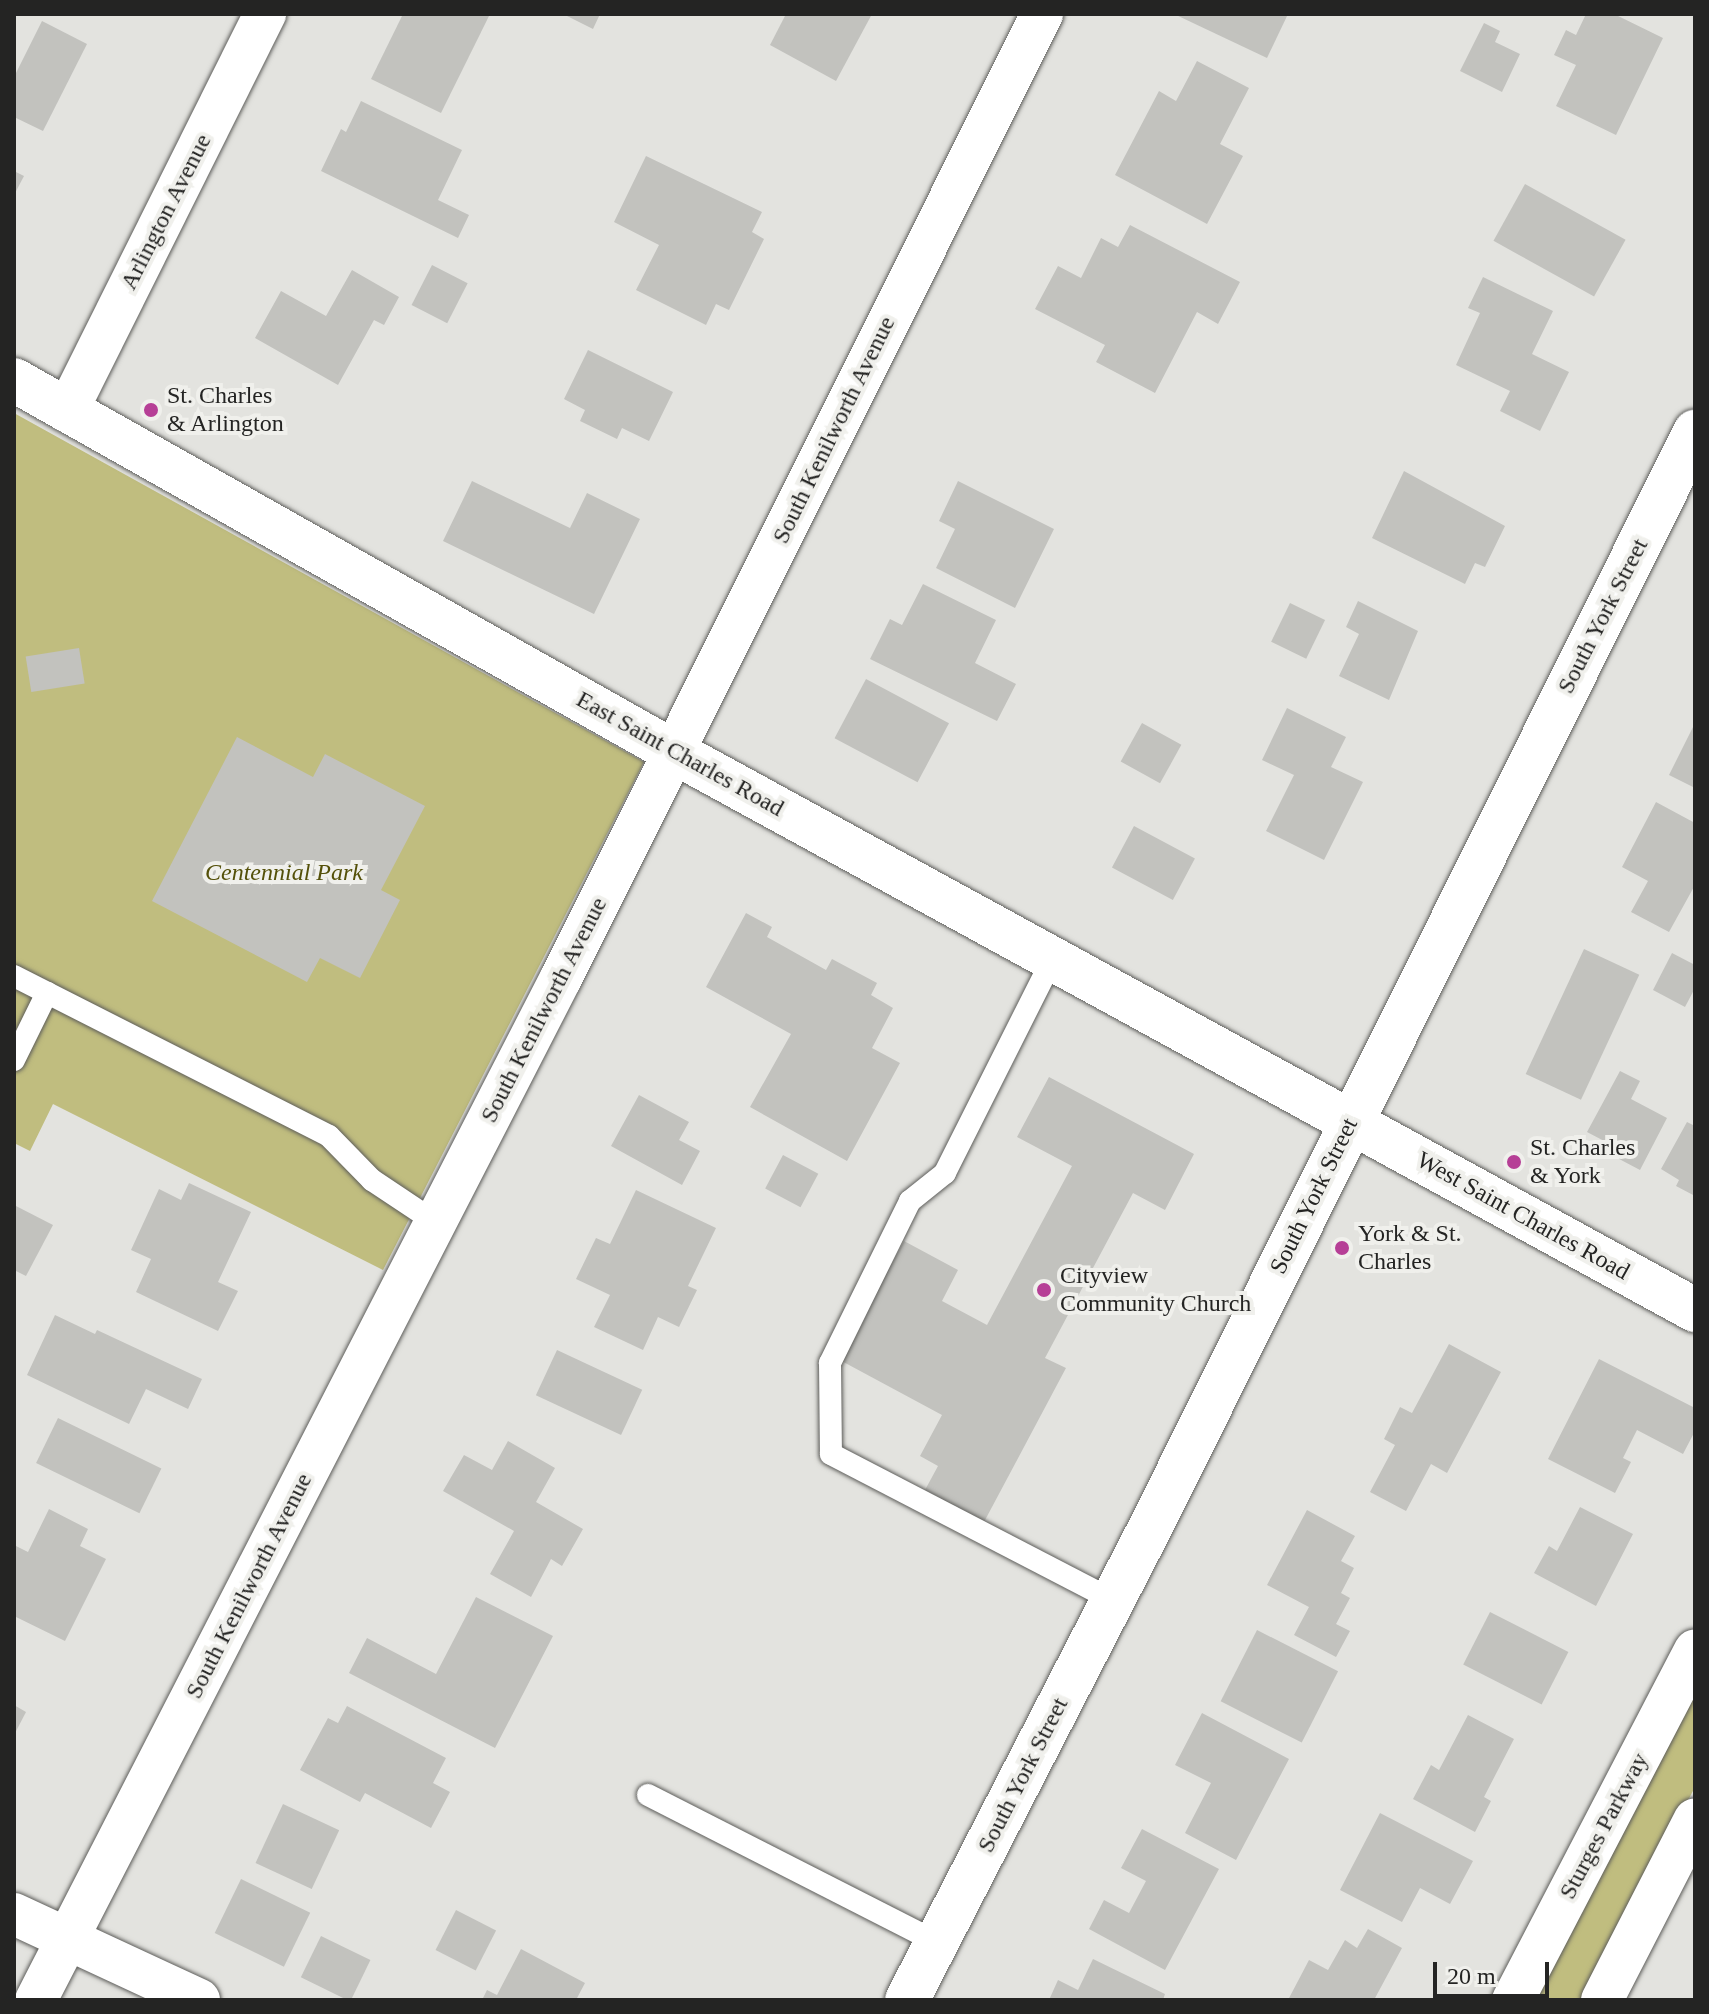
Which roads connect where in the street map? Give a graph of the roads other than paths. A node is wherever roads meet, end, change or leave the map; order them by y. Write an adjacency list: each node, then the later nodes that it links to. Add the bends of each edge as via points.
1 (265, 14): 4 (street, Arlington Avenue)
2 (1042, 14): 6 (street, South Kenilworth Avenue)
3 (14, 380): 4 (main road, East Saint Charles Road)
4 (67, 411): 6 (main road, East Saint Charles Road)
5 (1695, 432): 11 (main road, South York Street)
6 (674, 752): 7 (main road, East Saint Charles Road); 12 (street, South Kenilworth Avenue)
7 (1053, 958): 11 (main road, East Saint Charles Road); 14 (lane, via 945,1173 910,1201 830,1363 831,1454)
8 (14, 976): 9 (lane)
9 (47, 993): 10 (lane); 12 (lane, via 329,1136 372,1180)
10 (14, 1060)
11 (1351, 1121): 13 (main road, West Saint Charles Road); 14 (main road, South York Street)
12 (435, 1222): 19 (street, South Kenilworth Avenue)
13 (1695, 1310)
14 (1113, 1600): 20 (main road, South York Street)
15 (1695, 1651): 24 (street, Sturges Parkway)
16 (648, 1795): 20 (lane)
17 (1695, 1819): 25 (street)
18 (14, 1914): 19 (street)
19 (68, 1939): 21 (street, South Kenilworth Avenue); 22 (street)
20 (936, 1942): 23 (main road, South York Street)
21 (36, 2000)
22 (199, 2000)
23 (907, 2000)
24 (1513, 2000)
25 (1602, 2000)

